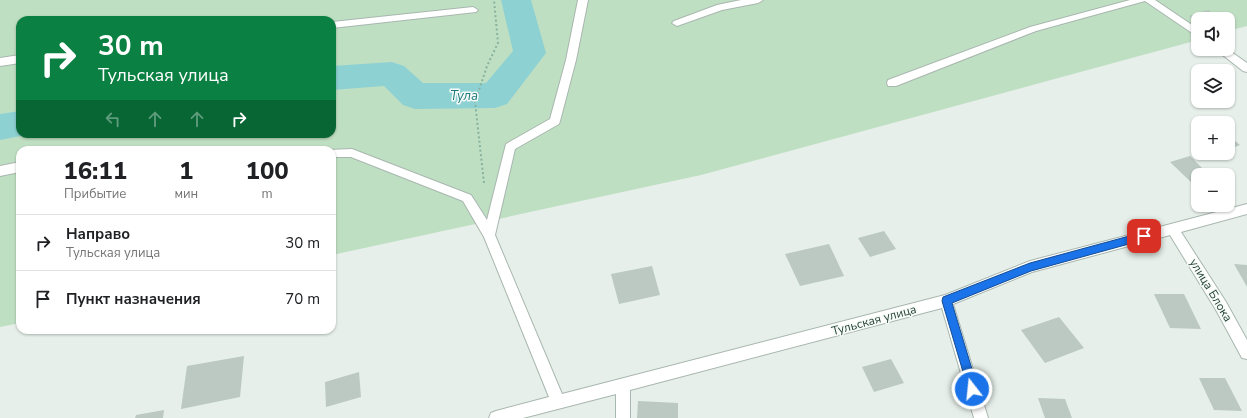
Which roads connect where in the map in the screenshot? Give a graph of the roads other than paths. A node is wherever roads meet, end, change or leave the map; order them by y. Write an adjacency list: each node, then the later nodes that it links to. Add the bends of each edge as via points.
1 (583, 0): 19 (street, via 555,121 510,147)
2 (758, 0): 6 (street, via 720,7)
3 (1140, 0): 13 (street, via 1033,29)
4 (1149, 0): 8 (street)
5 (473, 10): 7 (street)
6 (678, 23)
7 (336, 25)
8 (1191, 29)
9 (1230, 56): 12 (street)
10 (16, 60): 11 (street)
11 (0, 62)
12 (1247, 68)
13 (892, 83)
14 (336, 153): 19 (street, via 352,153 467,198)
15 (16, 168): 16 (street)
16 (0, 171)
17 (1247, 209): 18 (street, Тульская улица)
18 (1172, 228): 20 (street, Тульская улица, via 1030,267); 21 (street, улица Блока)
19 (489, 235): 23 (street)
20 (946, 301): 22 (street, Тульская улица); 26 (street)
21 (1247, 353)
22 (623, 385): 23 (street, Тульская улица); 25 (street)
23 (558, 402): 24 (street, Тульская улица)
24 (496, 418)
25 (623, 418)
26 (981, 418)

